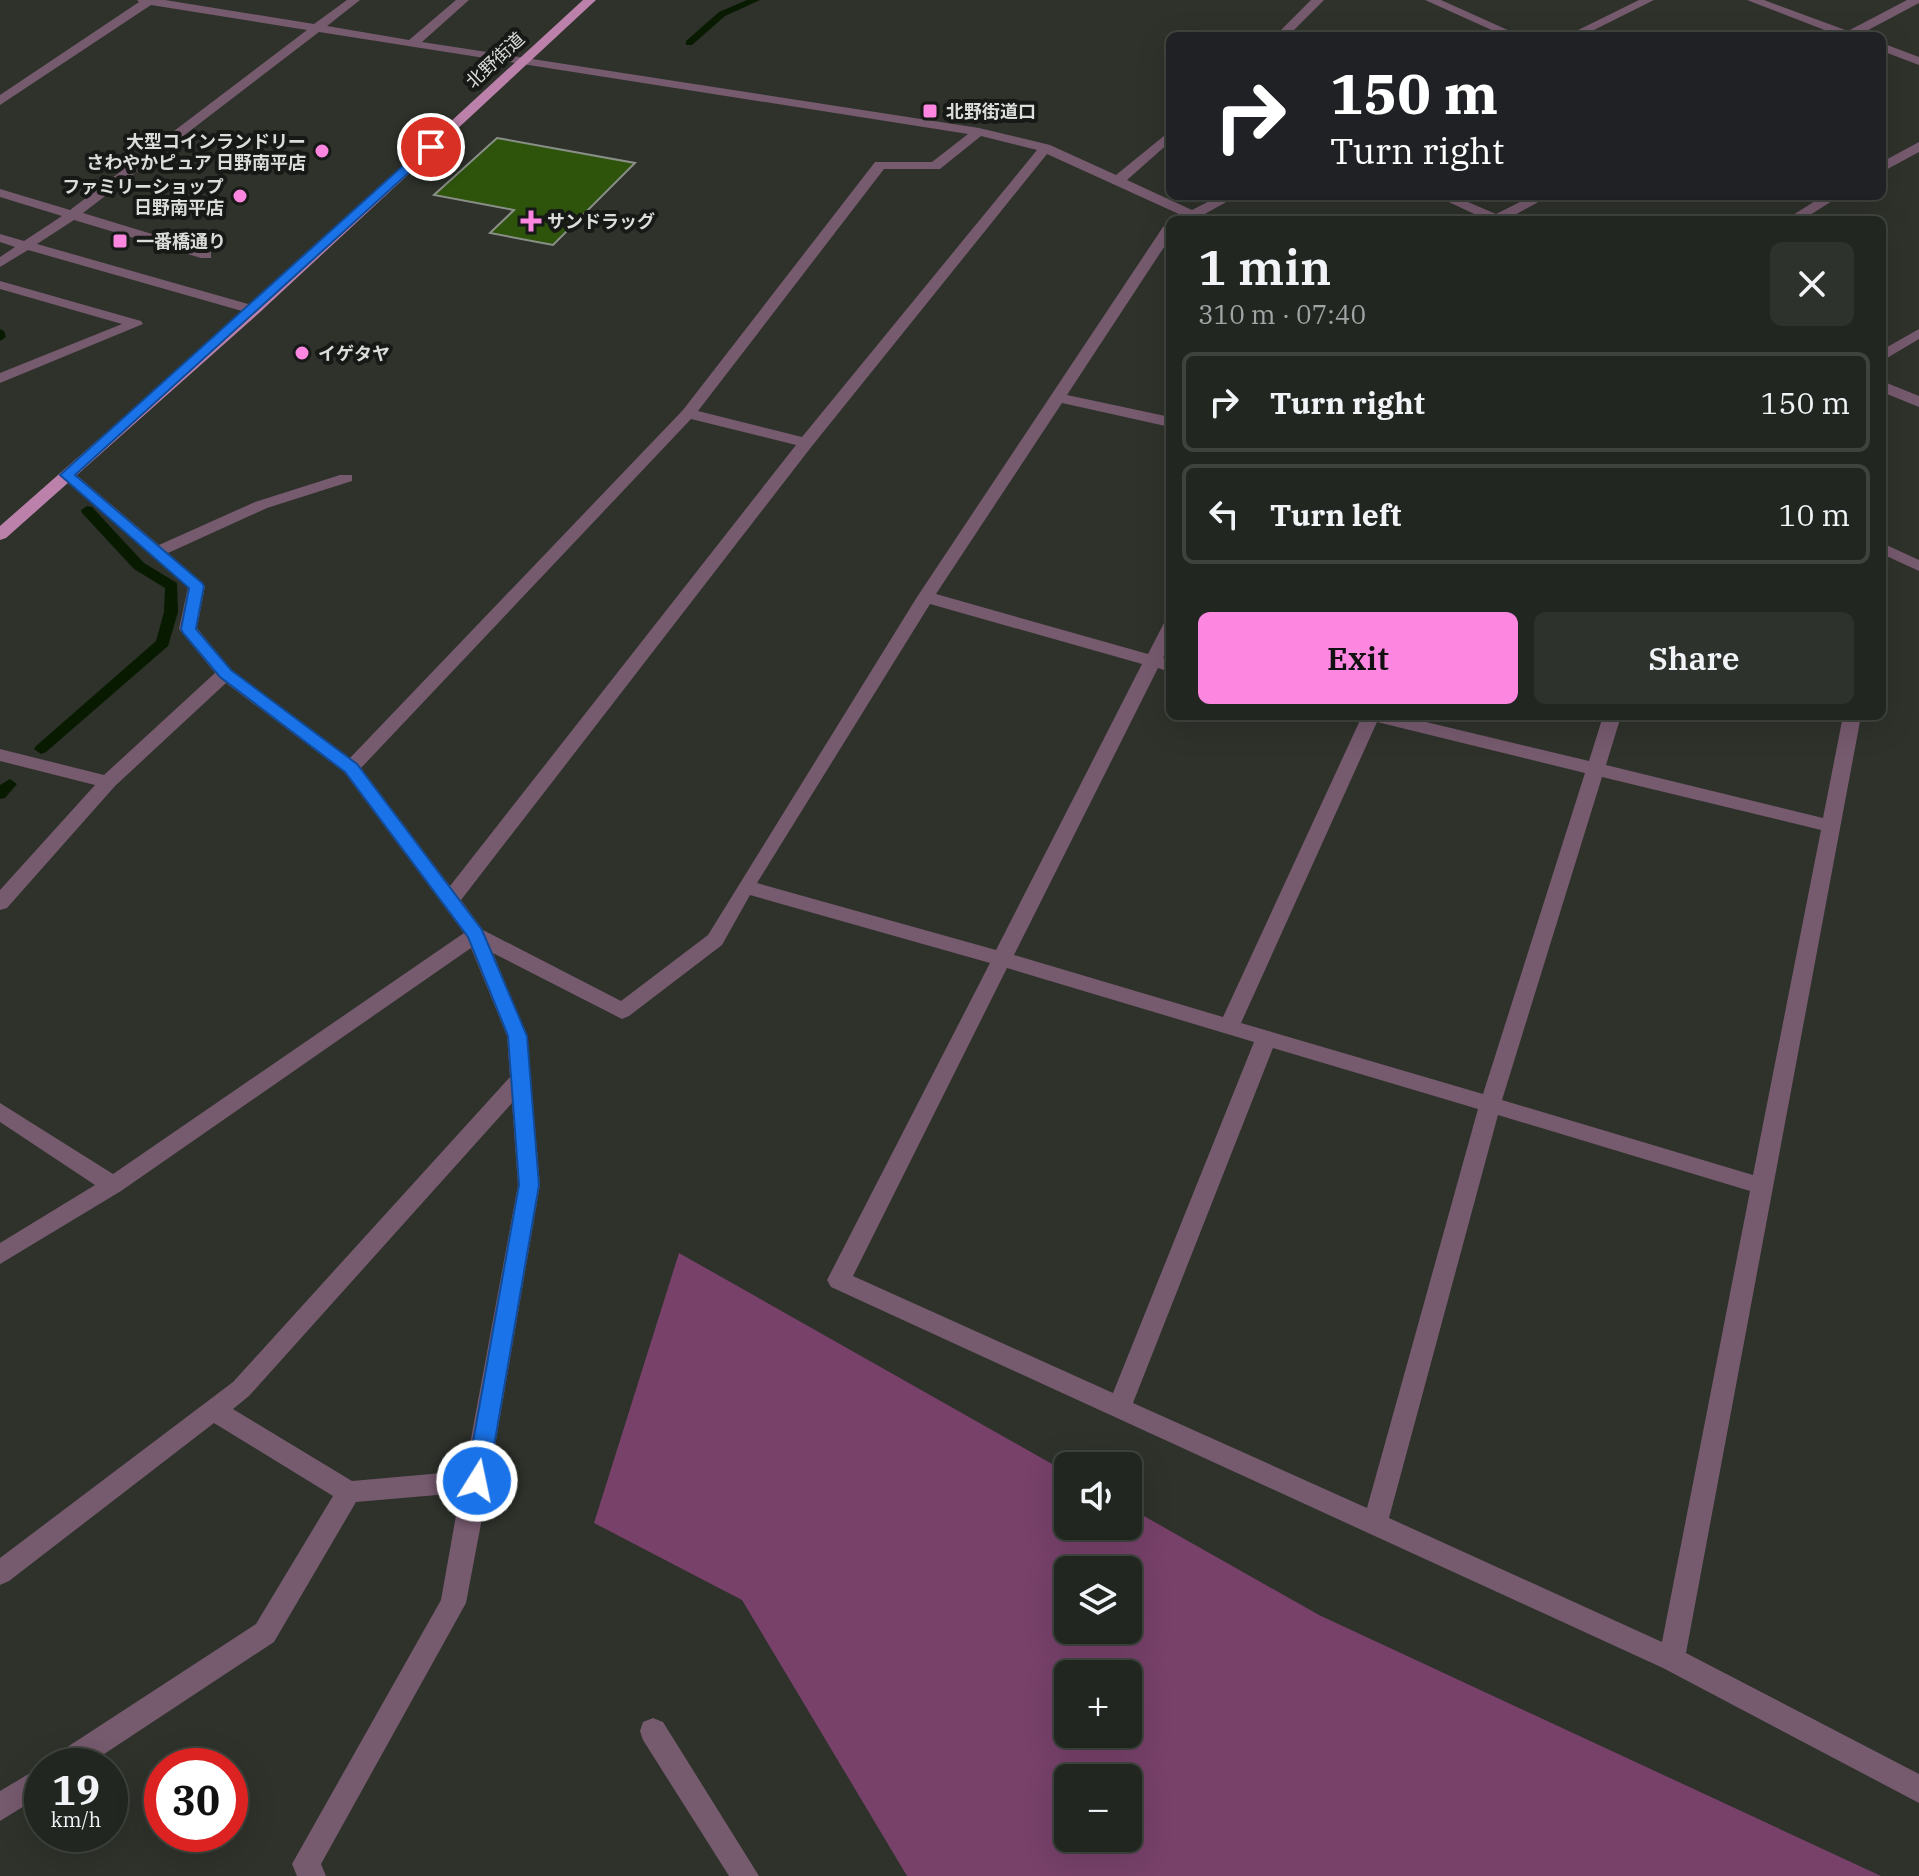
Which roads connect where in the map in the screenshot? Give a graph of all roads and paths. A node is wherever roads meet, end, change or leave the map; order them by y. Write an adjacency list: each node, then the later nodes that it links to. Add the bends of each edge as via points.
1 (147, 0): 10 (street); 20 (street)
2 (354, 0): 10 (street)
3 (463, 0): 16 (street)
4 (590, 0): 19 (main road, 北野街道)
5 (1318, 0): 11 (street)
6 (1431, 0): 12 (street)
7 (1648, 0): 13 (street)
8 (1753, 0): 14 (street)
9 (1916, 0): 15 (street)
10 (317, 29): 16 (street); 32 (street)
11 (1285, 32)
12 (1506, 32)
13 (1580, 32)
14 (1838, 32)
15 (1856, 32)
16 (412, 44): 19 (street)
17 (1886, 49): 18 (street)
18 (1919, 61)
19 (522, 62): 21 (street); 44 (main road, 北野街道)
20 (0, 101)
21 (979, 132): 24 (street); 51 (street, via 935,166 880,165)
22 (1166, 139): 26 (street)
23 (1919, 146): 25 (street)
24 (1045, 148): 26 (street); 53 (street)
25 (1886, 166)
26 (1119, 180): 33 (street)
27 (0, 193): 32 (street)
28 (1223, 200): 34 (street)
29 (1452, 200): 35 (street)
30 (1535, 200): 36 (street)
31 (1826, 200): 37 (street)
32 (72, 215): 40 (street); 41 (street)
33 (1188, 216)
34 (1195, 216)
35 (1489, 216)
36 (1505, 216)
37 (1799, 216)
38 (1166, 233): 49 (street)
39 (0, 238): 40 (street)
40 (27, 245): 42 (street); 44 (street)
41 (206, 255)
42 (0, 263)
43 (0, 285): 47 (street, via 136,324)
44 (254, 310): 54 (main road, 北野街道)
45 (1919, 333): 46 (street)
46 (1886, 354)
47 (0, 378)
48 (1886, 388): 50 (street)
49 (1059, 398): 52 (street); 60 (street)
50 (1919, 402)
51 (688, 413): 53 (street); 69 (street)
52 (1166, 421)
53 (806, 443): 74 (street)
54 (67, 475): 56 (main road, 北野街道); 58 (street)
55 (346, 478): 58 (street, via 261,505)
56 (0, 535)
57 (1886, 550): 59 (street)
58 (156, 552): 63 (street, via 197,586 188,629)
59 (1919, 566)
60 (926, 597): 62 (street); 73 (street)
61 (1166, 643): 62 (street)
62 (1161, 664): 77 (street)
63 (225, 674): 69 (street); 71 (street)
64 (1372, 720): 78 (street)
65 (1391, 720): 70 (street)
66 (1611, 720): 70 (street)
67 (1851, 720): 72 (street)
68 (0, 755): 71 (street)
69 (351, 768): 74 (street)
70 (1597, 769): 72 (street); 81 (street)
71 (108, 782): 75 (street)
72 (1831, 826): 84 (street)
73 (745, 887): 76 (street, via 715,940 622,1011); 77 (street)
74 (450, 900): 76 (street)
75 (0, 903)
76 (476, 935): 80 (street, via 517,1036); 83 (street)
77 (1002, 959): 78 (street); 86 (street, via 839,1280)
78 (1229, 1027): 79 (street)
79 (1266, 1038): 81 (street); 86 (street)
80 (521, 1079): 87 (street, via 241,1389); 88 (street, via 529,1185)
81 (1490, 1105): 84 (street); 90 (street)
82 (0, 1111): 83 (street)
83 (113, 1185): 85 (street)
84 (1762, 1186): 92 (street)
85 (0, 1255)
86 (1119, 1408): 90 (street)
87 (213, 1410): 89 (street); 91 (street)
88 (477, 1481): 89 (street); 99 (street, via 453,1603 306,1864)
89 (349, 1492): 94 (street, via 265,1633)
90 (1375, 1524): 92 (street)
91 (0, 1573)
92 (1672, 1659): 95 (street)
93 (653, 1731): 98 (street)
94 (89, 1748)
95 (1919, 1789)
96 (24, 1791): 97 (street)
97 (0, 1807)
98 (735, 1872)
99 (312, 1876)

